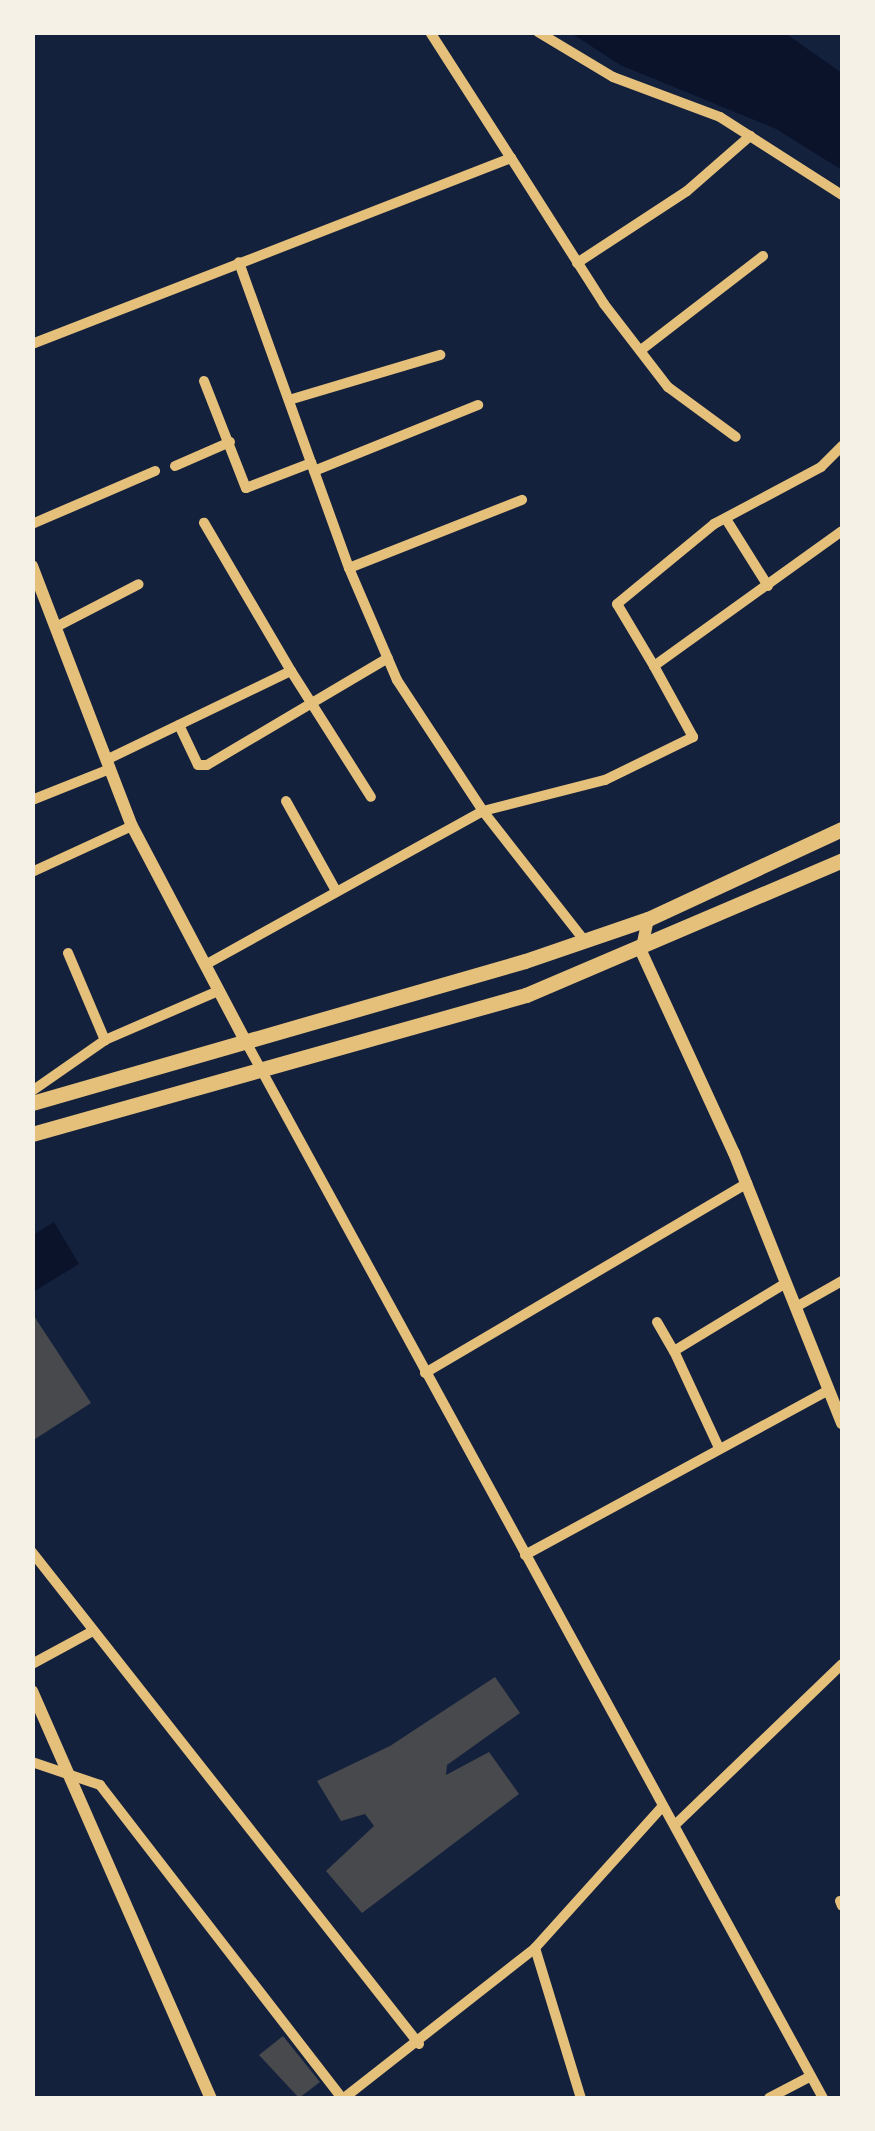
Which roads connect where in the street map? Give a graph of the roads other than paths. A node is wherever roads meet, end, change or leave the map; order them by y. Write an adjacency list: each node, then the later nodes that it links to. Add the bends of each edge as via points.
1 (430, 32): 4 (street)
2 (538, 32): 3 (street, via 613,77 720,117)
3 (750, 136): 5 (street); 8 (street, via 686,191)
4 (511, 158): 7 (street); 8 (street)
5 (842, 195)
6 (763, 256): 10 (street)
7 (240, 262): 9 (street); 13 (street)
8 (577, 263): 10 (street)
9 (32, 344)
10 (641, 350): 15 (street, via 668,387)
11 (440, 354): 13 (street)
12 (204, 381): 16 (street)
13 (289, 400): 19 (street)
14 (478, 406): 19 (street)
15 (736, 437)
16 (230, 442): 18 (street); 19 (street, via 246,488)
17 (840, 453): 22 (street)
18 (175, 466)
19 (312, 467): 27 (street)
20 (156, 471): 24 (street)
21 (522, 500): 27 (street)
22 (726, 520): 29 (street); 32 (street, via 617,604)
23 (204, 523): 33 (street)
24 (32, 524)
25 (842, 531): 29 (street)
26 (32, 566): 30 (street)
27 (349, 568): 31 (street)
28 (139, 584): 30 (street)
29 (768, 586): 32 (street)
30 (56, 627): 36 (street)
31 (388, 658): 34 (street); 40 (street)
32 (654, 666): 40 (street, via 693,737 605,780)
33 (291, 671): 34 (street); 35 (street)
34 (312, 705): 35 (street, via 208,765 198,765); 37 (street)
35 (179, 725): 36 (street)
36 (108, 764): 38 (street); 41 (street)
37 (372, 797)
38 (32, 800)
39 (286, 801): 45 (street)
40 (483, 811): 45 (street); 47 (street)
41 (132, 826): 44 (street); 50 (street)
42 (842, 829): 46 (main road)
43 (842, 860): 48 (main road)
44 (32, 872)
45 (335, 889): 50 (street)
46 (648, 919): 47 (main road); 48 (street)
47 (584, 940): 53 (main road)
48 (641, 951): 54 (main road, via 526,995); 58 (street)
49 (68, 953): 52 (street)
50 (205, 965): 51 (street)
51 (218, 991): 52 (street); 53 (street)
52 (106, 1040): 55 (street)
53 (246, 1042): 54 (street); 56 (main road)
54 (260, 1072): 57 (main road); 64 (street)
55 (32, 1091)
56 (32, 1103)
57 (32, 1134)
58 (746, 1184): 60 (street); 64 (street)
59 (842, 1281): 61 (street)
60 (786, 1283): 61 (street); 63 (street)
61 (796, 1307): 65 (street)
62 (657, 1322): 63 (street)
63 (674, 1350): 67 (street)
64 (425, 1372): 69 (street)
65 (829, 1390): 66 (street); 67 (street)
66 (842, 1423)
67 (718, 1448): 69 (street)
68 (32, 1552): 70 (street)
69 (525, 1555): 76 (street)
70 (92, 1632): 71 (street); 79 (street)
71 (32, 1664)
72 (842, 1664): 77 (street)
73 (32, 1690): 75 (street)
74 (32, 1762): 75 (street)
75 (68, 1772): 81 (street); 82 (street, via 100,1784)
76 (663, 1806): 77 (street); 78 (street)
77 (677, 1823): 80 (street)
78 (535, 1948): 79 (street); 83 (street)
79 (418, 2044): 82 (street)
80 (811, 2076): 84 (street); 85 (street)
81 (211, 2098)
82 (343, 2098)
83 (582, 2098)
84 (768, 2098)
85 (823, 2098)

